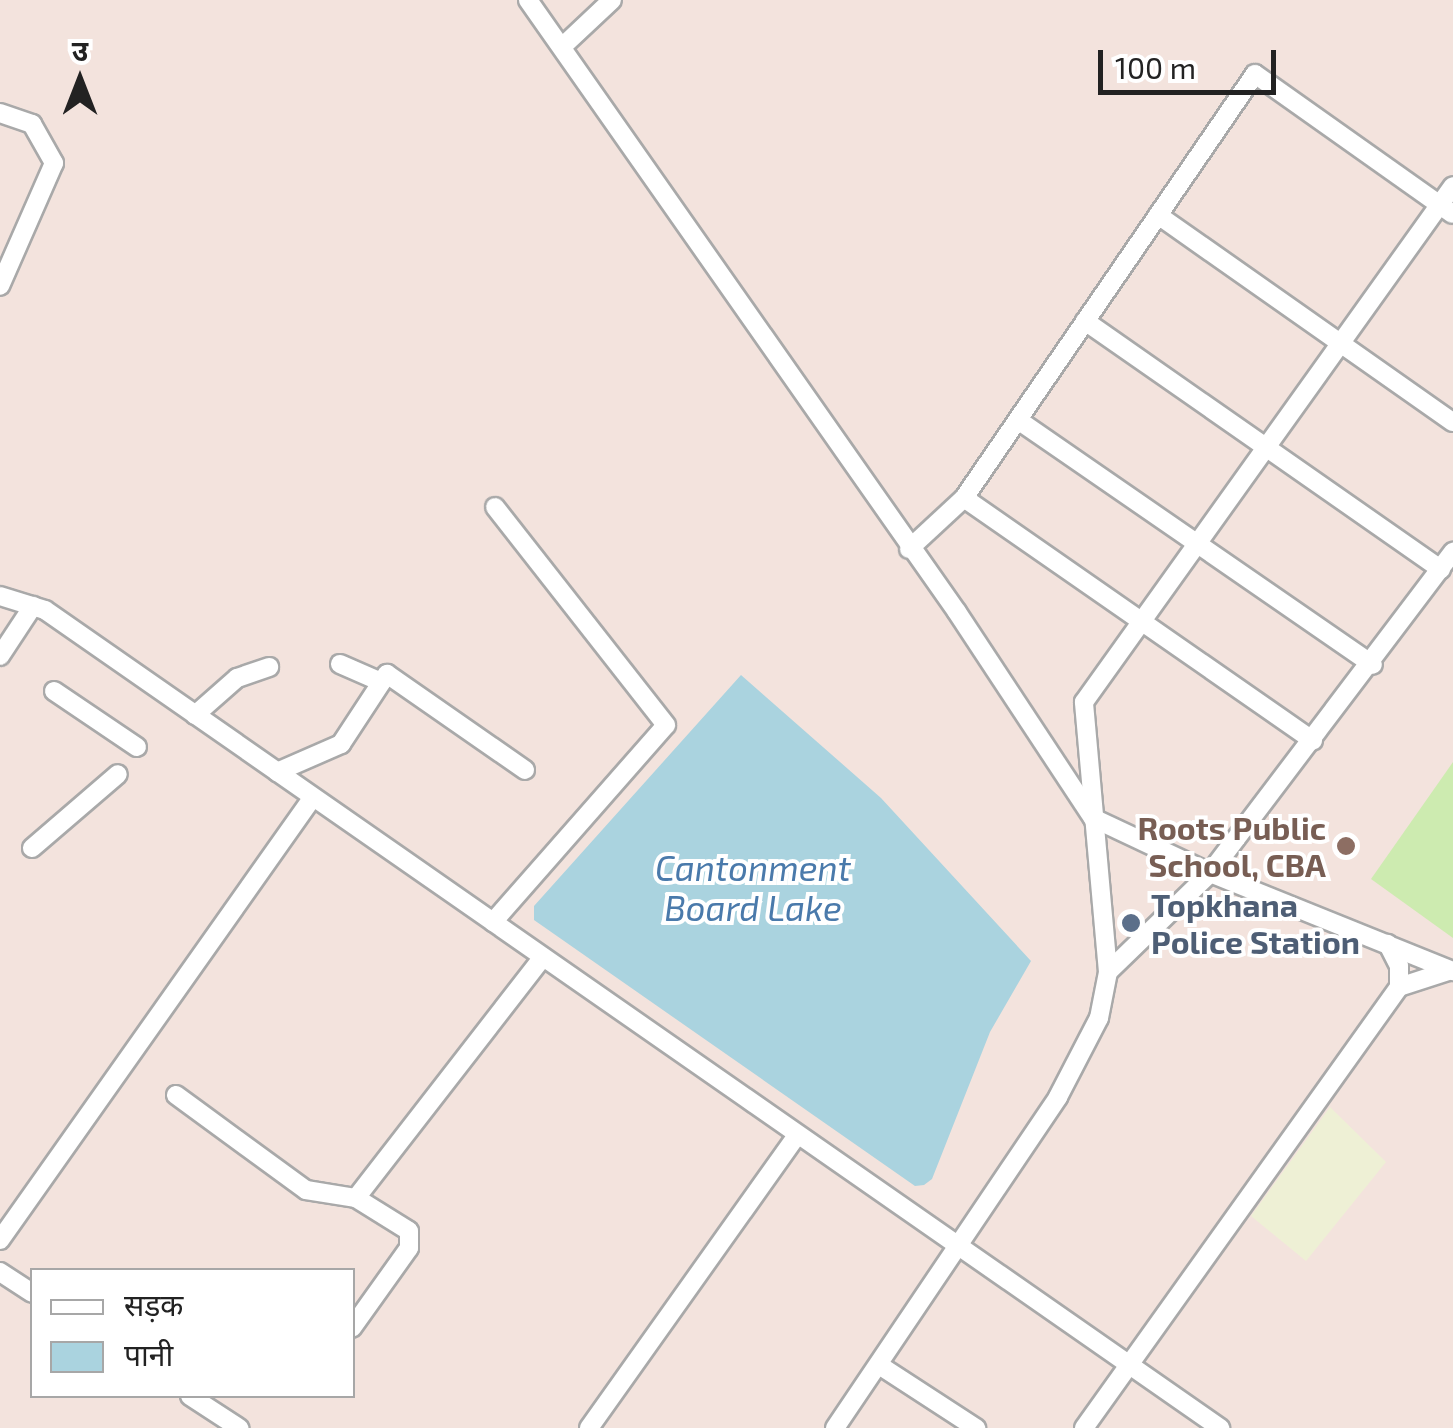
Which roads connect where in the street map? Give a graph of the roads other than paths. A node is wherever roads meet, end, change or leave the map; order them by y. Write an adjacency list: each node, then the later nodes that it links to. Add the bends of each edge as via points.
1 (528, 0): 3 (street)
2 (612, 0): 3 (street)
3 (562, 46): 17 (street)
4 (0, 113): 8 (street, via 32,124 54,163)
5 (1453, 186): 6 (street)
6 (1446, 209): 7 (street, via 1255,74); 10 (street)
7 (1158, 216): 9 (street); 10 (street)
8 (0, 286)
9 (1085, 322): 11 (street); 13 (street)
10 (1339, 344): 12 (street); 13 (street)
11 (1018, 420): 14 (street); 16 (street)
12 (1453, 422)
13 (1265, 446): 16 (street); 19 (street)
14 (964, 498): 17 (street); 22 (street)
15 (494, 507): 39 (street, via 666,725)
16 (1195, 542): 22 (street); 25 (street)
17 (909, 549): 36 (street)
18 (1453, 552): 19 (street)
19 (1441, 569): 25 (street)
20 (0, 596): 21 (street)
21 (34, 606): 23 (street); 29 (street)
22 (1135, 623): 30 (street); 36 (street, via 1084,702)
23 (0, 656)
24 (340, 664): 27 (street)
25 (1373, 665): 30 (street)
26 (269, 667): 29 (street, via 238,678)
27 (381, 682): 32 (street, via 387,674); 33 (street, via 340,744)
28 (54, 691): 31 (street)
29 (196, 715): 33 (street)
30 (1313, 742): 38 (street)
31 (136, 746)
32 (525, 770)
33 (277, 772): 35 (street)
34 (118, 774): 37 (street)
35 (313, 797): 39 (street); 47 (street)
36 (1094, 818): 38 (street); 42 (street)
37 (32, 848)
38 (1210, 873): 40 (street); 42 (street)
39 (493, 922): 41 (street)
40 (1388, 944): 43 (street, via 1399,966); 43 (street, via 1453,971)
41 (543, 957): 45 (street); 46 (street)
42 (1108, 972): 48 (street, via 1099,1018 1058,1096)
43 (1398, 987): 53 (street)
44 (176, 1096): 46 (street, via 306,1190)
45 (797, 1135): 48 (street); 58 (street)
46 (356, 1198): 51 (street, via 408,1231 409,1248)
47 (0, 1240)
48 (962, 1246): 52 (street); 53 (street)
49 (0, 1272): 50 (street)
50 (30, 1292)
51 (355, 1324)
52 (879, 1365): 59 (street); 60 (street)
53 (1127, 1366): 61 (street); 62 (street)
54 (193, 1398): 56 (street)
55 (225, 1398): 56 (street)
56 (214, 1411): 57 (street)
57 (239, 1428)
58 (589, 1428)
59 (835, 1428)
60 (976, 1428)
61 (1084, 1428)
62 (1220, 1428)

